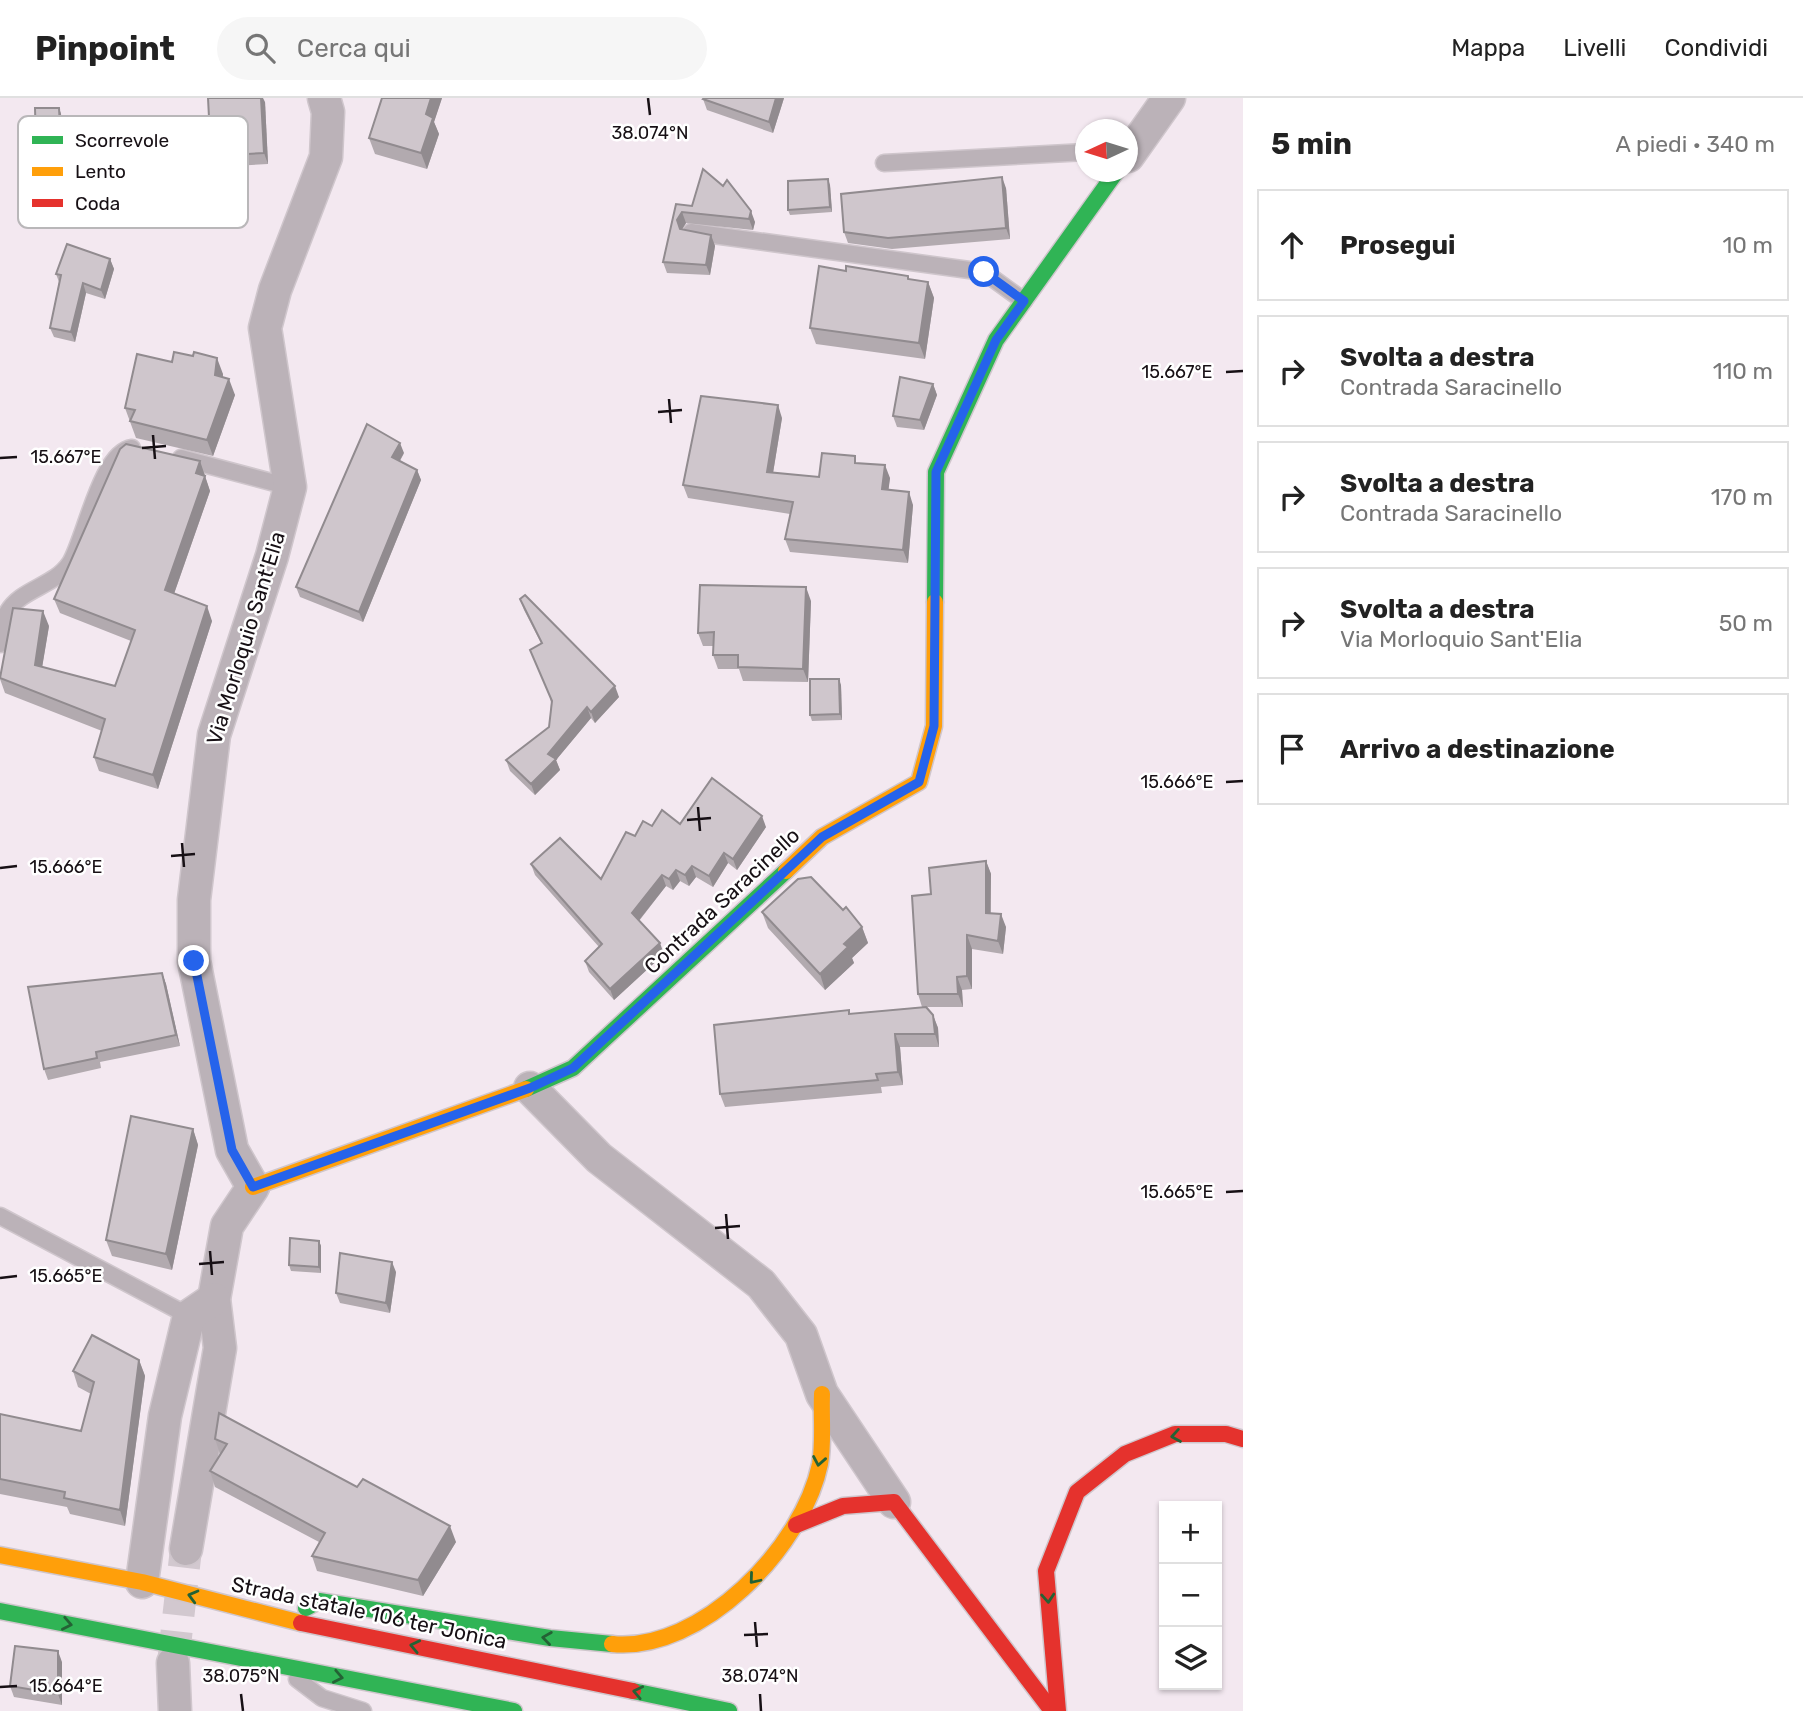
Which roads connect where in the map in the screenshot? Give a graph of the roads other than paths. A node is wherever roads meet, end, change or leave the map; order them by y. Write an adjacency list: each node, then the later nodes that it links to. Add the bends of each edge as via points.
1 (324, 98): 9 (street, Via Morloquio Sant'Elia, via 328,112 326,157 265,328)
2 (1169, 98): 3 (street)
3 (1138, 142)
4 (1075, 153): 5 (lane)
5 (884, 163)
6 (1109, 182): 8 (main road, Contrada Saracinello)
7 (691, 232): 8 (lane, via 984,272)
8 (1024, 301): 11 (main road, Contrada Saracinello, via 996,340 936,472 934,726 919,782 822,837 573,1068)
9 (290, 488): 10 (lane, via 162,453 127,449 112,461 69,564 18,598 5,615); 12 (street, Via Morloquio Sant'Elia, via 214,735 194,900 194,961 232,1150)
10 (0, 644)
11 (530, 1088): 12 (main road, Contrada Saracinello); 15 (street, via 599,1158 761,1284 801,1335)
12 (253, 1187): 14 (street, via 227,1226)
13 (0, 1216): 14 (lane)
14 (202, 1308): 19 (street, via 220,1348); 21 (street, via 165,1416)
15 (822, 1394): 17 (street); 18 (main road, one-way to 18, via 820,1464)
16 (1243, 1439): 31 (main road, one-way to 31, via 1226,1434 1175,1434 1125,1454 1077,1492 1046,1571)
17 (894, 1502): 18 (main road, via 860,1501 828,1507); 30 (main road)
18 (796, 1525): 23 (main road, one-way to 23, via 749,1586 680,1633 631,1646 550,1638 319,1601)
19 (186, 1549)
20 (0, 1555): 21 (main road, Strada statale 106 ter Jonica)
21 (142, 1582): 23 (main road, Strada statale 106 ter Jonica, one-way to 21)
22 (0, 1612): 25 (main road, one-way to 25)
23 (286, 1620): 29 (main road, Strada statale 106 ter Jonica, one-way to 23)
24 (173, 1663): 26 (street)
25 (278, 1665): 27 (lane, via 322,1698); 28 (main road, one-way to 28)
26 (175, 1711)
27 (363, 1711)
28 (514, 1711)
29 (729, 1711)
30 (1052, 1711)
31 (1058, 1711)

